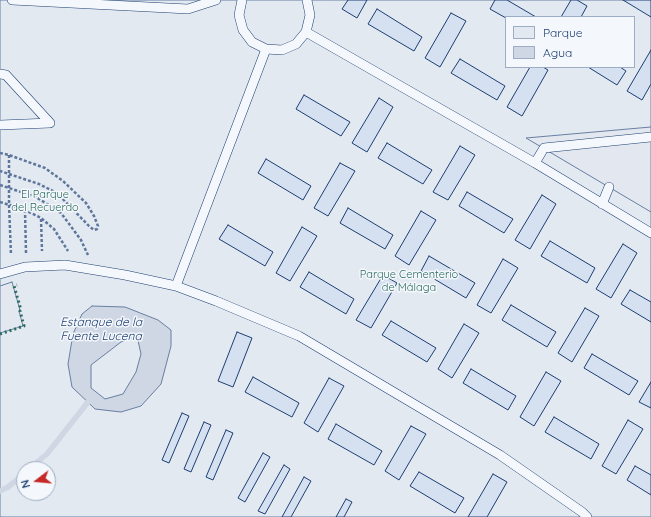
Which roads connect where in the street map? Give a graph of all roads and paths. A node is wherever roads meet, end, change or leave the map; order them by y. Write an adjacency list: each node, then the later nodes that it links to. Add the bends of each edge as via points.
1 (12, 0): 2 (lane, via 188,9)
2 (216, 0)
3 (242, 0): 6 (lane, via 239,15 243,30 252,42)
4 (307, 0): 5 (lane, via 310,15)
5 (306, 32): 6 (lane, via 296,44 282,50); 12 (lane)
6 (266, 49): 30 (lane)
7 (0, 74): 8 (lane, via 6,75 50,124)
8 (0, 125)
9 (651, 137): 12 (lane, via 544,148)
10 (0, 153): 11 (path)
11 (9, 155): 14 (path); 14 (path, via 45,168 63,181 86,203 94,216 97,229 89,226 57,193)
12 (535, 163): 20 (lane)
13 (0, 171): 14 (path)
14 (10, 174): 17 (path)
15 (0, 185): 17 (path)
16 (609, 187): 20 (lane)
17 (10, 188): 19 (path); 28 (path, via 36,197 61,213 81,240)
18 (0, 202): 19 (path)
19 (9, 204): 21 (path); 27 (path)
20 (602, 204): 23 (lane)
21 (24, 210): 22 (path); 26 (path)
22 (41, 218): 24 (path); 25 (path, via 54,229)
23 (651, 233)
24 (42, 251)
25 (68, 252)
26 (26, 253)
27 (11, 255)
28 (89, 256)
29 (0, 274): 30 (lane, via 25,267 65,265)
30 (176, 286): 31 (lane, via 299,336 500,455)
31 (587, 517)

